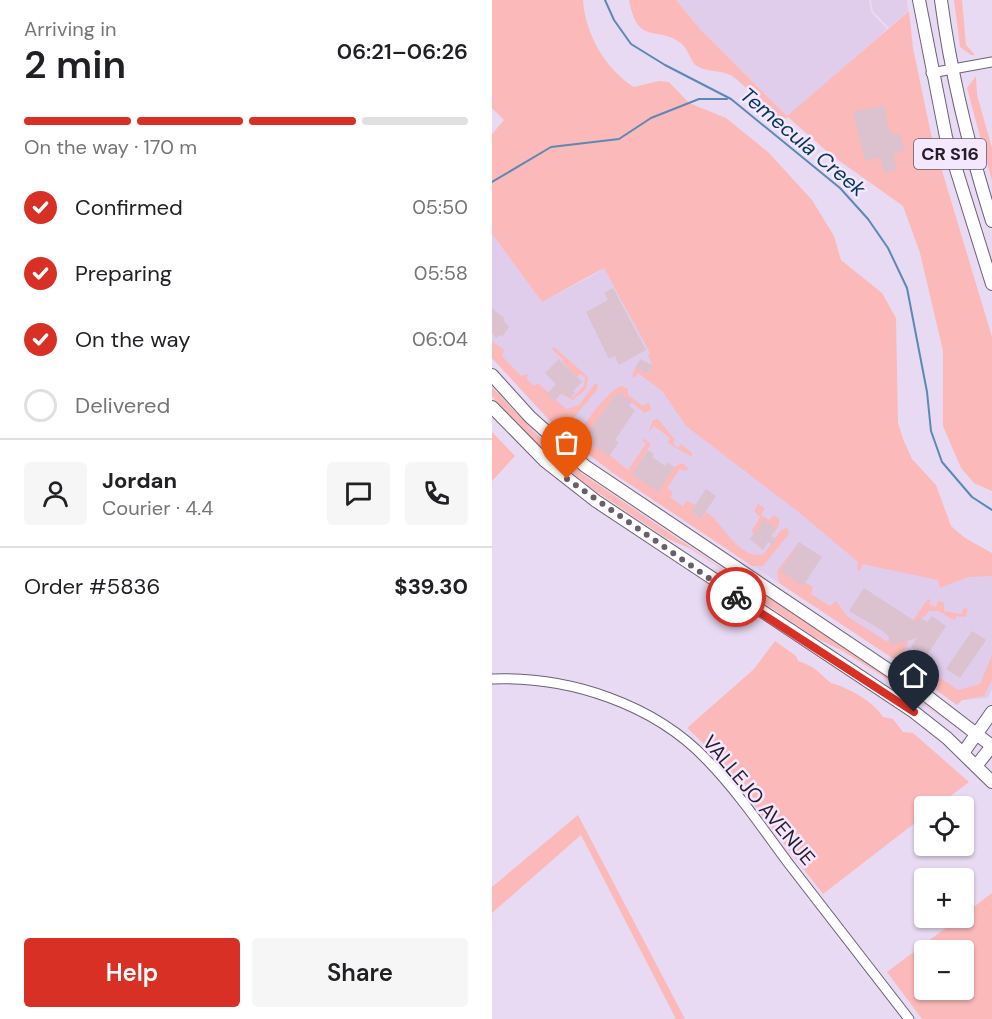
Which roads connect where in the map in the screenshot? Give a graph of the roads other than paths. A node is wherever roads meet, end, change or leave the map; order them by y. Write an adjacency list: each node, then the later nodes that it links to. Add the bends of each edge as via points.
1 (919, 0): 5 (main road, CR S16)
2 (941, 0): 4 (main road, CR S16)
3 (992, 62): 4 (street)
4 (952, 70): 5 (street); 6 (main road, CR S16)
5 (931, 73): 7 (main road, CR S16, via 956,175)
6 (992, 221)
7 (992, 284)
8 (492, 375): 12 (main road, via 530,417 585,466)
9 (492, 407): 14 (main road, via 545,461 596,501 881,689)
10 (492, 679): 17 (street, VALLEJO AVENUE, via 535,679 579,688 619,702 680,735 738,797)
11 (992, 712): 12 (main road)
12 (977, 733): 13 (main road); 14 (main road)
13 (992, 746): 15 (main road)
14 (963, 753): 15 (main road)
15 (976, 766): 16 (main road)
16 (992, 782)
17 (909, 1019)

